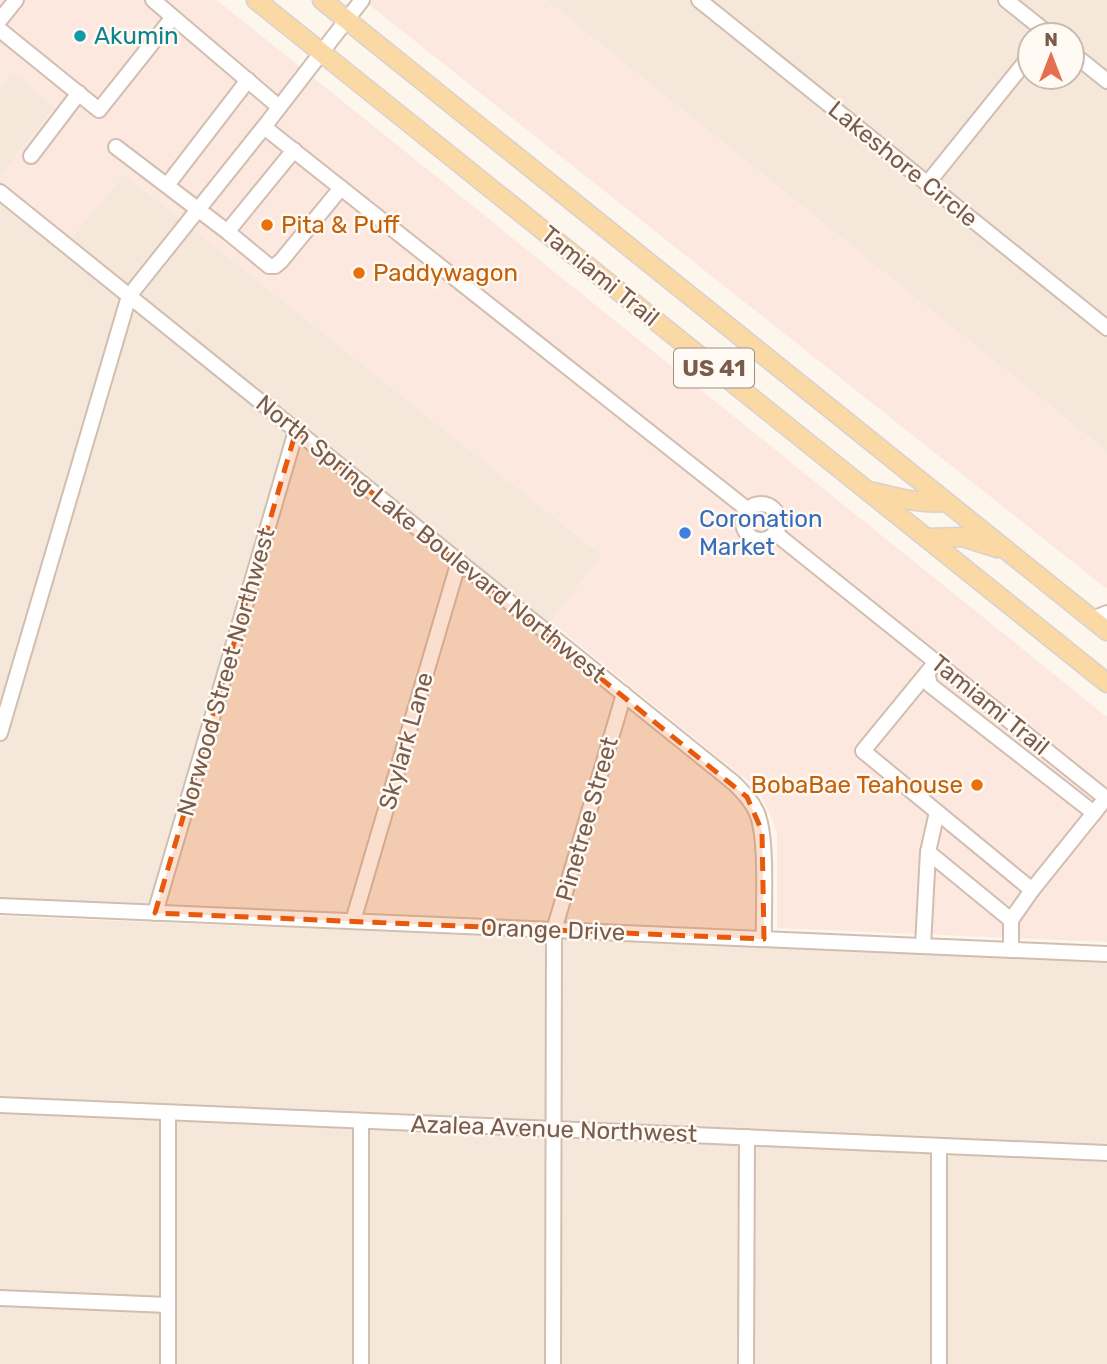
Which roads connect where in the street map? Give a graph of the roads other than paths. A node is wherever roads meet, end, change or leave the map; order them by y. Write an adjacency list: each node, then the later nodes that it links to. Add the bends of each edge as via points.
1 (16, 0): 10 (street)
2 (153, 0): 8 (street)
3 (256, 0): 13 (main road, Tamiami Trail / US 41)
4 (322, 0): 9 (main road, Tamiami Trail / US 41)
5 (362, 0): 9 (street)
6 (699, 0): 25 (street, Lakeshore Circle)
7 (1006, 0): 11 (street)
8 (173, 17): 16 (street); 18 (street, via 99,110)
9 (346, 19): 13 (street); 34 (main road, Tamiami Trail / US 41)
10 (0, 20)
11 (1031, 21)
12 (0, 30): 18 (street)
13 (322, 52): 19 (street); 33 (main road, Tamiami Trail / US 41)
14 (1086, 64): 17 (street)
15 (1016, 74): 25 (street)
16 (248, 80): 19 (street); 24 (street)
17 (1107, 81)
18 (79, 93): 23 (street)
19 (279, 107): 20 (street)
20 (264, 127): 22 (street); 28 (street)
21 (116, 147): 24 (street)
22 (293, 150): 26 (street); 29 (street)
23 (31, 156)
24 (168, 184): 28 (street)
25 (928, 184): 31 (street, Lakeshore Circle)
26 (341, 188): 29 (street, via 275,266); 35 (street)
27 (0, 192): 30 (street, North Spring Lake Boulevard Northwest)
28 (199, 208): 29 (street); 30 (street)
29 (229, 233)
30 (128, 296): 32 (street, North Spring Lake Boulevard Northwest); 45 (street)
31 (1107, 328)
32 (296, 431): 39 (street, North Spring Lake Boulevard Northwest); 52 (street, Norwood Street Northwest)
33 (867, 490): 34 (main road, via 909,501); 37 (main road, Tamiami Trail / US 41)
34 (946, 502): 38 (main road, Tamiami Trail / US 41)
35 (748, 510): 36 (street, via 761,505 772,509 778,519); 36 (street, via 743,523 747,533 762,540)
36 (775, 533): 42 (street, Tamiami Trail)
37 (927, 538): 38 (main road, via 962,537); 43 (main road, Tamiami Trail / US 41)
38 (1007, 551): 40 (main road, Tamiami Trail / US 41)
39 (459, 561): 44 (street, North Spring Lake Boulevard Northwest); 54 (street, Skylark Lane)
40 (1100, 616): 41 (main road, Tamiami Trail / US 41)
41 (1107, 631)
42 (932, 667): 46 (street, Tamiami Trail); 47 (street, via 863,751); 48 (street, via 930,685)
43 (1107, 683)
44 (624, 694): 55 (street, Pinetree Street); 56 (street, North Spring Lake Boulevard Northwest, via 734,783 757,813 762,831)
45 (0, 733)
46 (1106, 799): 48 (street)
47 (937, 812): 49 (street); 50 (street)
48 (1094, 813): 50 (street)
49 (929, 852): 53 (street); 57 (street)
50 (1032, 890): 53 (street)
51 (0, 906): 52 (street, Orange Drive)
52 (155, 913): 54 (street, Orange Drive)
53 (1011, 920): 58 (street)
54 (353, 921): 55 (street, Orange Drive)
55 (554, 930): 56 (street, Orange Drive); 63 (street, Pinetree Street)
56 (764, 939): 57 (street, Orange Drive)
57 (923, 946): 58 (street, Orange Drive)
58 (1011, 950): 59 (street, Orange Drive)
59 (1107, 954)
60 (0, 1105): 61 (street, Azalea Avenue Northwest)
61 (169, 1113): 62 (street, Azalea Avenue Northwest); 68 (street)
62 (361, 1121): 63 (street, Azalea Avenue Northwest); 70 (street)
63 (554, 1129): 64 (street, Azalea Avenue Northwest); 71 (street, Pinetree Street)
64 (747, 1137): 65 (street, Azalea Avenue Northwest); 72 (street)
65 (939, 1146): 66 (street, Azalea Avenue Northwest); 73 (street)
66 (1107, 1153)
67 (0, 1298): 68 (street)
68 (168, 1306): 69 (street)
69 (168, 1364)
70 (361, 1364)
71 (553, 1364)
72 (746, 1364)
73 (939, 1364)

